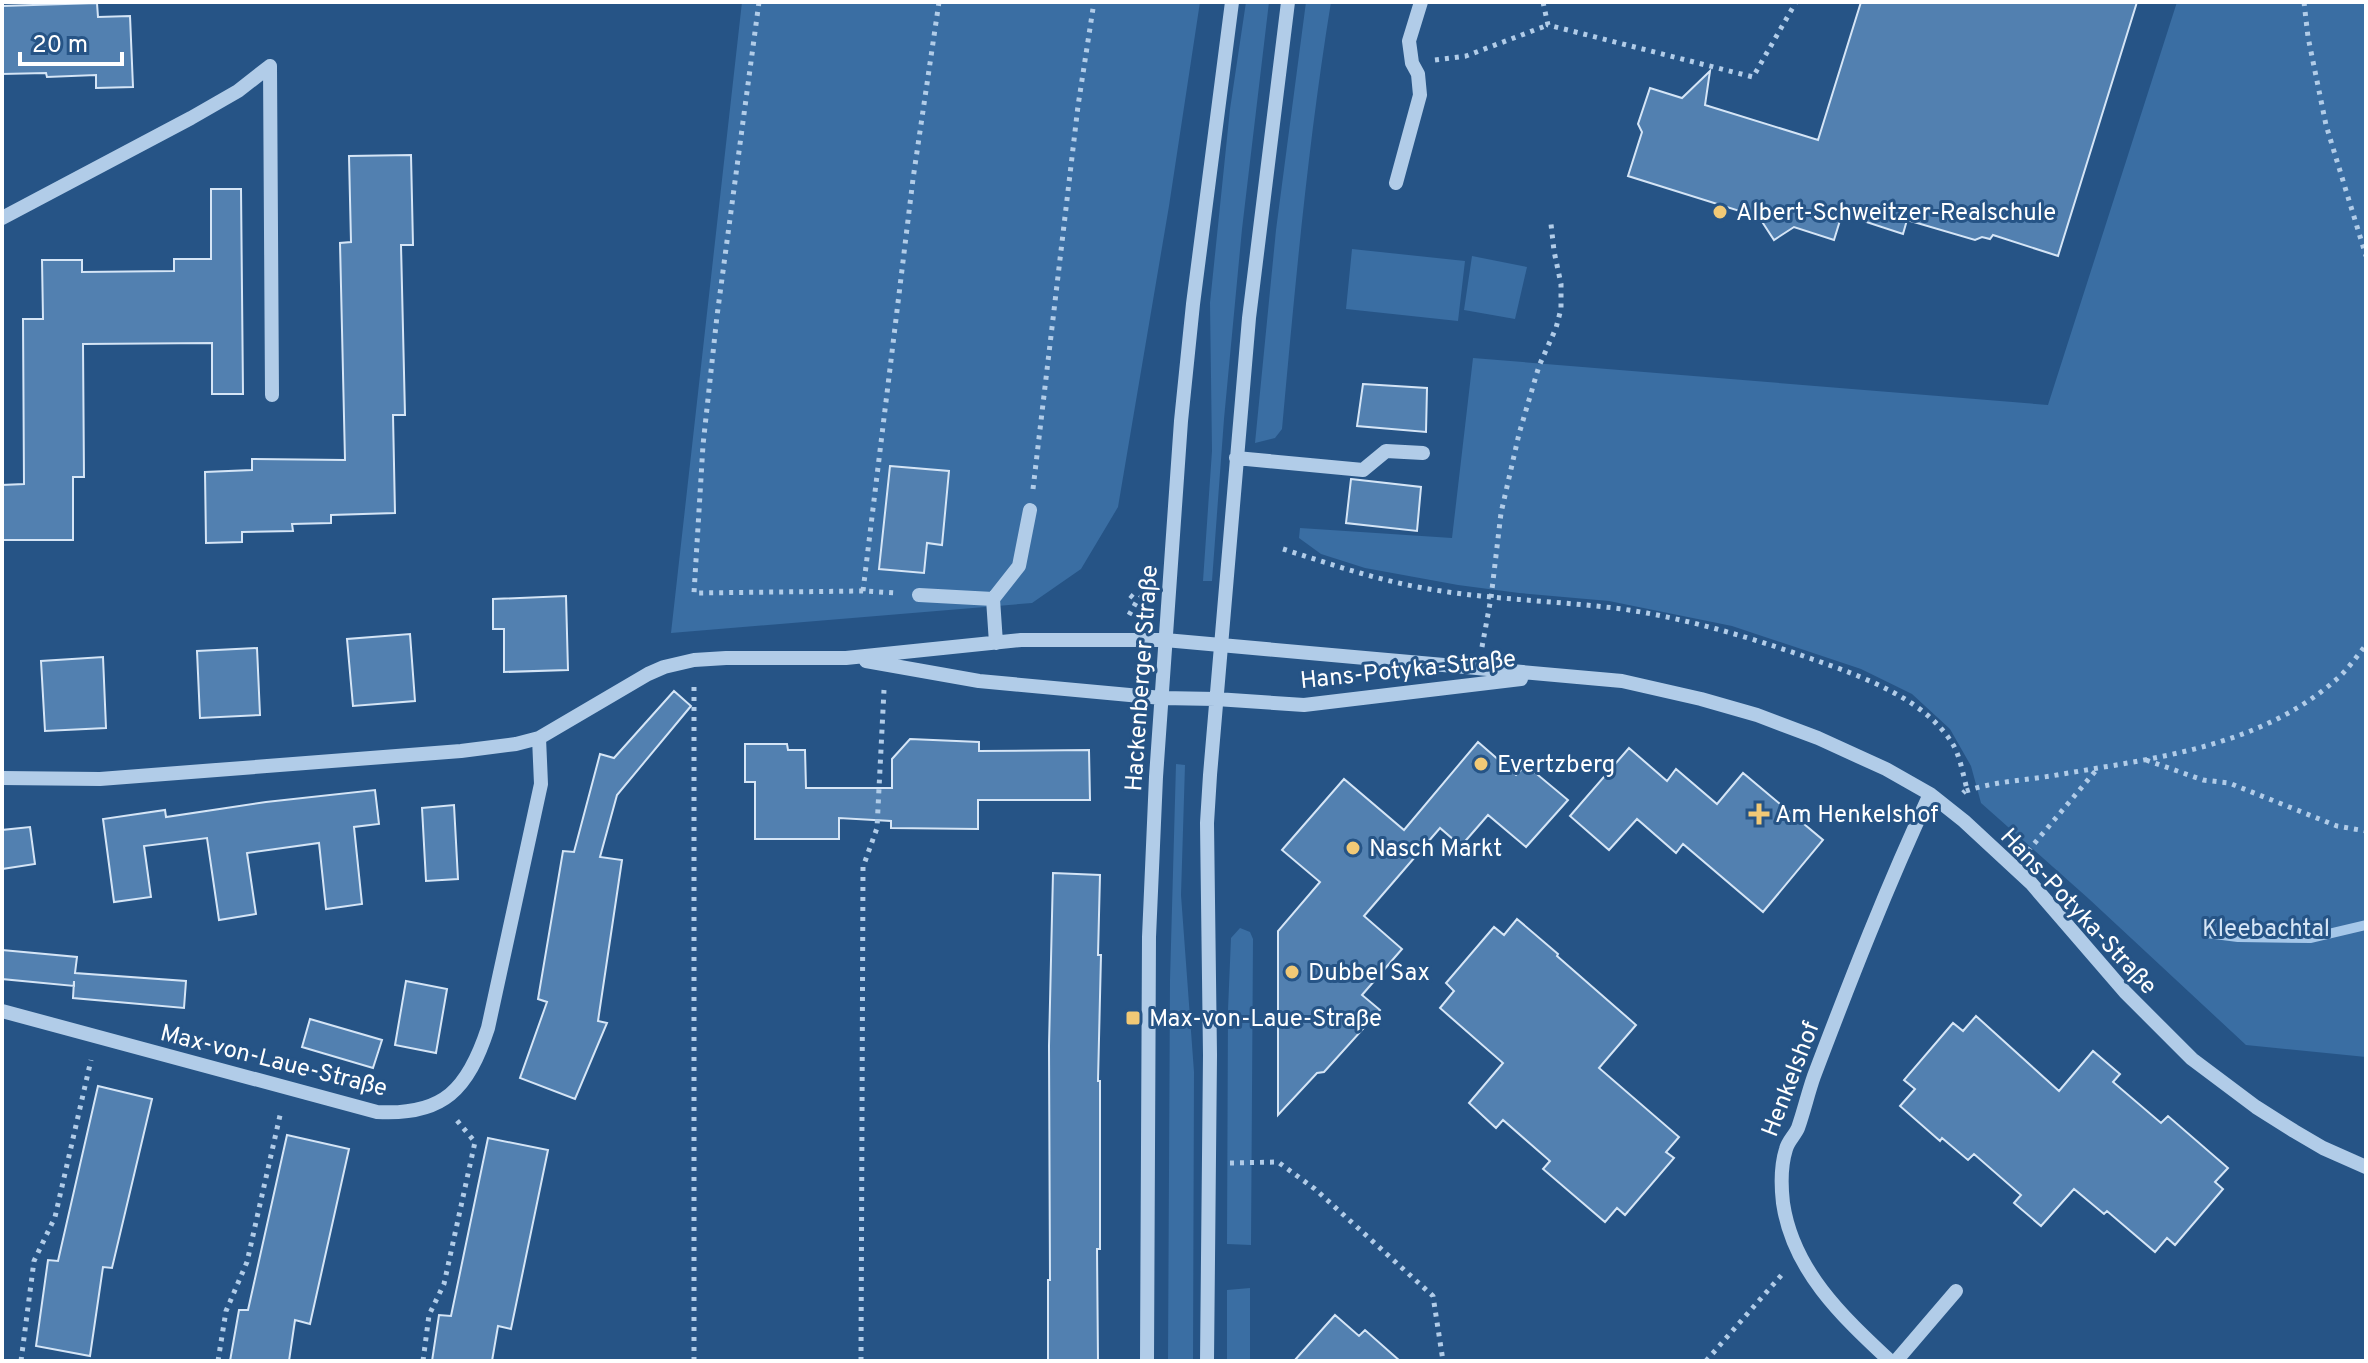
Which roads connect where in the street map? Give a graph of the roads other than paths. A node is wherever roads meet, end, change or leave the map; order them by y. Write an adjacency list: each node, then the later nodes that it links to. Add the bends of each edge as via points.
1 (1232, 2): 12 (street, Hackenberger Straße, via 1187,355)
2 (1288, 2): 8 (street)
3 (1421, 2): 4 (street, via 1409,41 1420,95)
4 (1396, 183)
5 (2, 218): 6 (street, via 191,118 270,66)
6 (272, 395)
7 (1423, 453): 8 (street, via 1386,451 1363,470)
8 (1236, 458): 14 (street)
9 (1030, 510): 11 (street, via 1019,566)
10 (919, 595): 11 (street)
11 (993, 599): 13 (street)
12 (1165, 640): 13 (street); 14 (street, Hans-Potyka-Straße); 17 (street, Hackenberger Straße)
13 (996, 643): 15 (street)
14 (1221, 646): 16 (street, Hans-Potyka-Straße); 18 (street)
15 (846, 658): 17 (street, via 979,681); 19 (street, via 726,658 664,667)
16 (1556, 677): 18 (street, Hans-Potyka-Straße, via 1304,705); 21 (street, Hans-Potyka-Straße, via 1622,681 1757,715 1846,750)
17 (1162, 698): 18 (street, Hans-Potyka-Straße); 25 (street, Hackenberger Straße, via 1149,937)
18 (1216, 699): 26 (street, via 1207,823)
19 (539, 738): 20 (street, via 461,751 188,773); 22 (street, Max-von-Laue-Straße, via 541,784 488,1028 470,1072 442,1102 400,1113 377,1112)
20 (2, 778)
21 (1930, 794): 23 (street, Hans-Potyka-Straße, via 2031,883 2125,992 2192,1059 2294,1131); 27 (street, Henkelshof, via 1818,1067 1797,1132 1786,1146 1782,1182 1786,1219 1814,1282)
22 (2, 1011)
23 (2366, 1167)
24 (1956, 1291): 28 (street)
25 (1147, 1361)
26 (1207, 1361)
27 (1890, 1361)
28 (1896, 1361)

